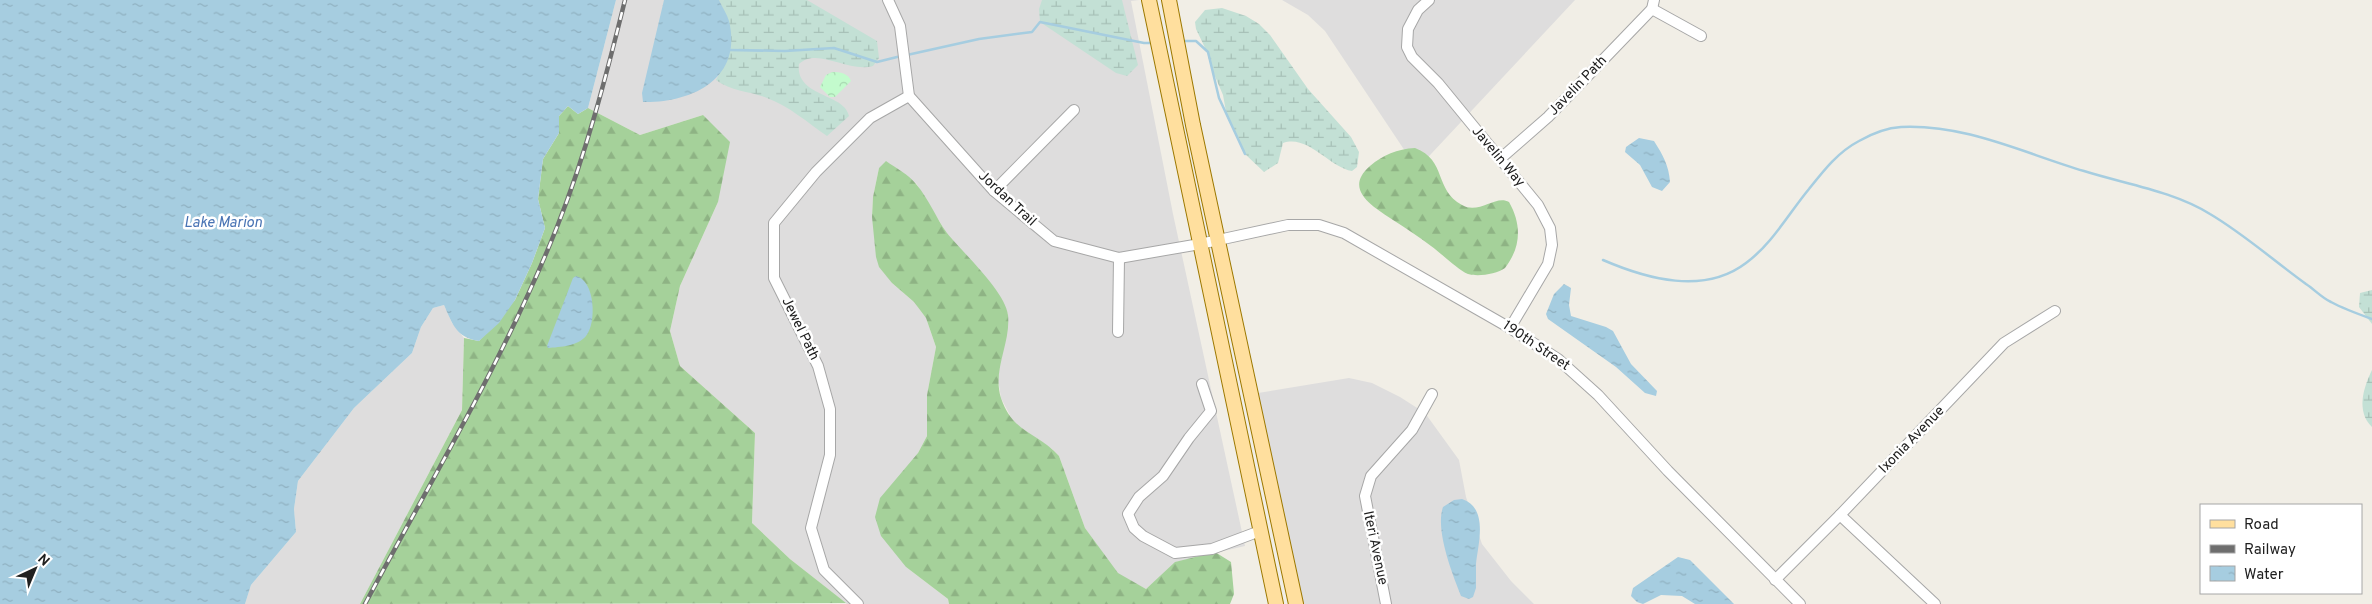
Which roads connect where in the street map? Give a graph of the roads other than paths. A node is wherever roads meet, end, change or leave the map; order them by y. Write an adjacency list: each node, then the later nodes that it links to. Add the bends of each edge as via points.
1 (888, 0): 7 (street, via 900,26)
2 (1149, 0): 12 (main road)
3 (1170, 0): 11 (main road)
4 (1429, 0): 9 (street, Javelin Way, via 1411,20 1407,47 1412,57 1438,83)
5 (1653, 4): 6 (street); 9 (street, Javelin Path, via 1548,118)
6 (1701, 36)
7 (909, 96): 10 (street, Jordan Trail); 22 (street, Jewel Path, via 870,118 816,172 774,223 774,278 818,366 830,410 830,455 811,528 824,570)
8 (1074, 110): 10 (street)
9 (1500, 159): 15 (street, Javelin Way, via 1543,214 1550,228 1552,245 1544,272)
10 (994, 191): 13 (street, Jordan Trail, via 1054,241)
11 (1218, 240): 12 (street, 190th Street); 15 (street, 190th Street, via 1288,225 1310,224 1328,228 1344,233); 24 (main road)
12 (1200, 244): 13 (street, Jordan Trail); 20 (main road)
13 (1119, 258): 16 (street)
14 (2055, 311): 19 (street, Ixonia Avenue, via 2004,343)
15 (1510, 328): 21 (street, 190th Street, via 1558,359 1598,395)
16 (1118, 332)
17 (1202, 384): 20 (street, via 1211,411 1163,476 1139,496 1128,514 1134,528 1143,536 1175,552 1212,549)
18 (1432, 394): 25 (street, Iteri Avenue, via 1412,430 1371,476 1365,496)
19 (1840, 515): 21 (street, Ixonia Avenue); 27 (street)
20 (1260, 531): 23 (main road)
21 (1776, 580): 26 (street, 190th Street)
22 (858, 604)
23 (1276, 604)
24 (1296, 604)
25 (1386, 604)
26 (1800, 604)
27 (1935, 604)

